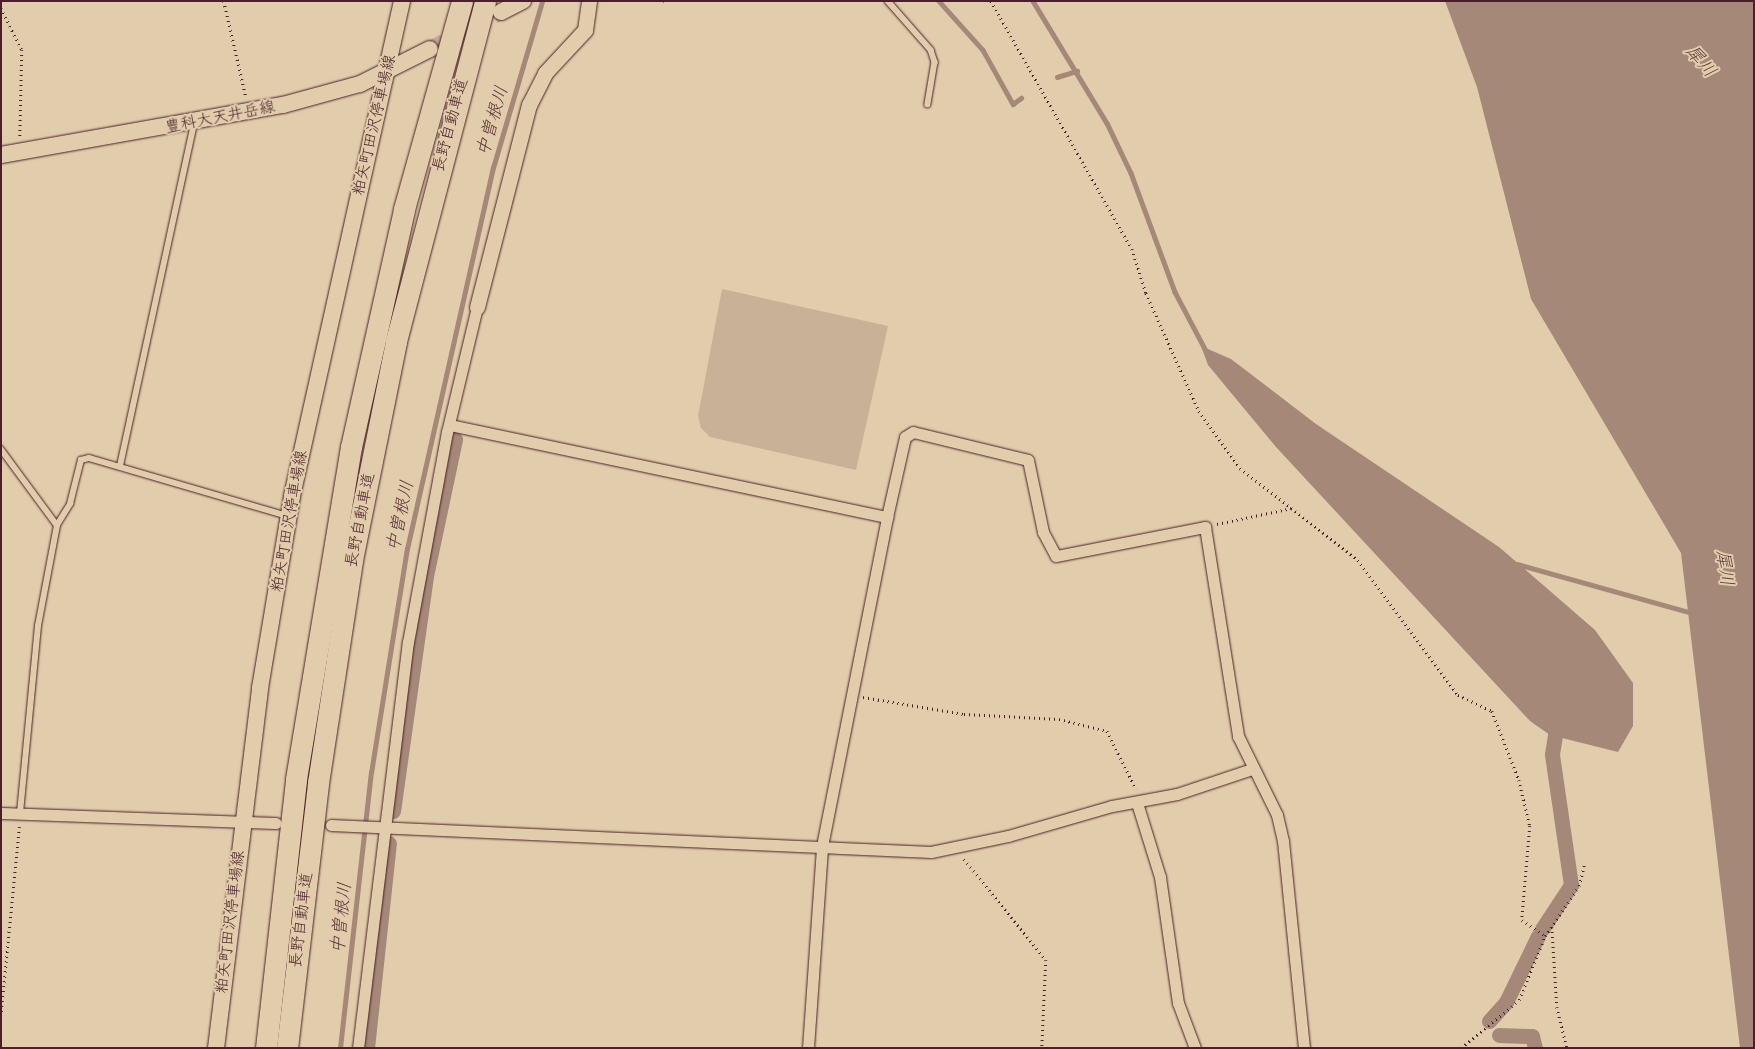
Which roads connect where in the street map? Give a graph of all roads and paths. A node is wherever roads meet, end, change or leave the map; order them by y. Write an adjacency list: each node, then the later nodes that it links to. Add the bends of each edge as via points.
1 (224, 1): 13 (path)
2 (402, 1): 11 (main road, 粕矢町田沢停車場線)
3 (462, 1): 42 (highway, 長野自動車道, via 404,209 351,447 296,779)
4 (523, 1): 8 (main road)
5 (589, 1): 17 (street, via 585,30 545,73 529,105)
6 (888, 1): 12 (lane, via 931,50 935,62)
7 (992, 1): 21 (path, via 1132,249 1146,293 1199,411 1240,468)
8 (493, 7): 43 (highway, 長野自動車道, via 396,341 352,560 318,783)
9 (1, 8): 15 (path, via 22,50)
10 (430, 49): 11 (main road, 豊科大天井岳線)
11 (385, 70): 13 (main road, 豊科大天井岳線, via 360,84); 22 (main road, 粕矢町田沢停車場線)
12 (928, 104)
13 (250, 113): 14 (main road, 豊科大天井岳線)
14 (194, 123): 15 (main road, 豊科大天井岳線); 20 (lane)
15 (20, 152): 16 (main road, 豊科大天井岳線)
16 (1, 156)
17 (477, 308): 18 (street)
18 (450, 425): 23 (street); 34 (street, via 408,642)
19 (1, 448): 24 (lane)
20 (120, 466): 22 (lane); 24 (lane, via 89,458 81,460 70,504)
21 (1292, 508): 25 (path); 39 (path, via 1358,560 1458,695 1492,711 1519,780 1530,826 1522,920)
22 (289, 516): 31 (main road, 粕矢町田沢停車場線)
23 (887, 517): 25 (street, via 905,437 918,432 1028,460 1043,532 1056,556); 26 (street)
24 (57, 524): 30 (lane, via 38,626)
25 (1205, 527): 27 (street, via 1230,704)
26 (854, 694): 28 (path, via 916,708 1059,719 1107,731 1138,791); 35 (street)
27 (1252, 769): 28 (street); 48 (street, via 1277,815 1283,841)
28 (1137, 803): 36 (street); 47 (street, via 1160,877 1178,1003)
29 (1, 813): 30 (street)
30 (20, 813): 31 (street); 40 (path)
31 (242, 822): 32 (street); 41 (main road, 粕矢町田沢停車場線)
32 (276, 823)
33 (331, 825): 34 (street)
34 (379, 827): 35 (street); 44 (street)
35 (822, 846): 36 (street, via 931,852); 45 (street)
36 (956, 848): 46 (path, via 1046,960)
37 (1584, 866): 38 (path, via 1569,905)
38 (1552, 927): 39 (path); 50 (path, via 1557,1007)
39 (1545, 936): 49 (path, via 1519,1000)
40 (1, 1012)
41 (216, 1048)
42 (266, 1048)
43 (288, 1048)
44 (358, 1048)
45 (808, 1048)
46 (1042, 1048)
47 (1195, 1048)
48 (1304, 1048)
49 (1461, 1048)
50 (1567, 1048)

